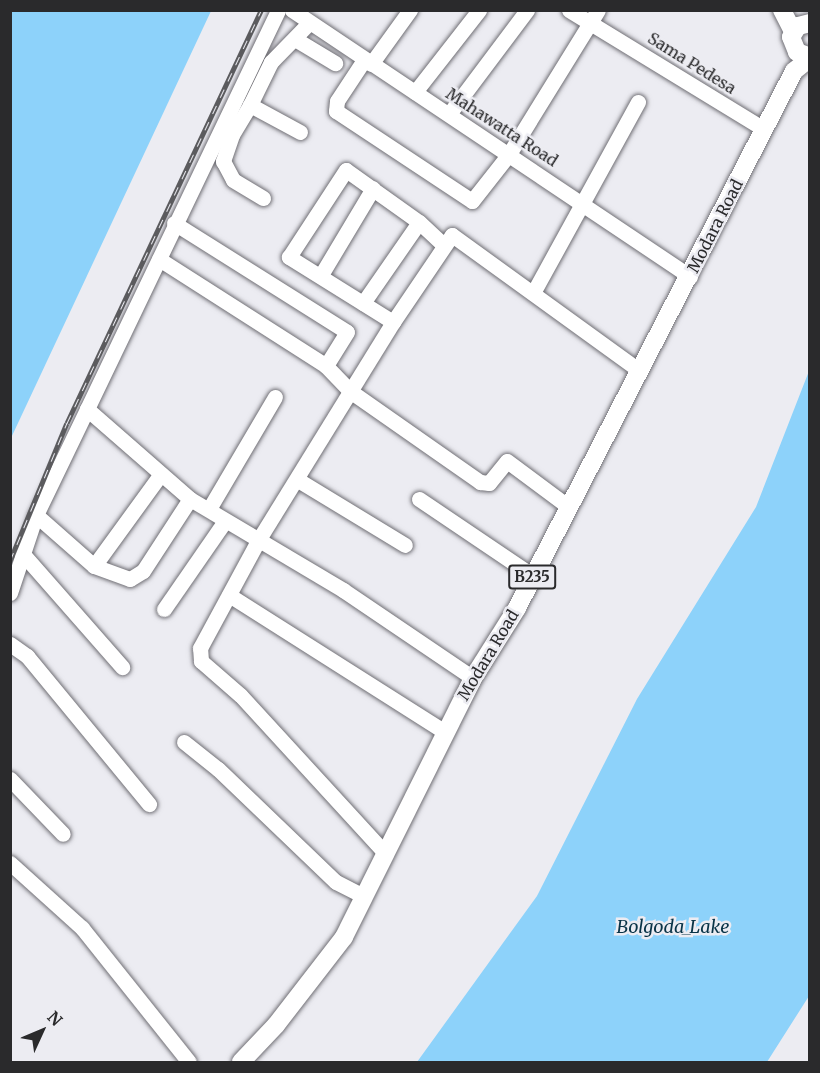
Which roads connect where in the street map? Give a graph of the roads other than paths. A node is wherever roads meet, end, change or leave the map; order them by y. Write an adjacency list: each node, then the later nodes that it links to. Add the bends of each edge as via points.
1 (278, 10): 27 (street)
2 (292, 10): 9 (street, Mahawatta Road)
3 (410, 10): 13 (street)
4 (479, 10): 16 (street)
5 (527, 10): 19 (street)
6 (569, 10): 8 (street, Sama Pedesa)
7 (782, 10): 10 (main road)
8 (595, 16): 20 (street, Sama Pedesa); 22 (street)
9 (309, 23): 11 (street); 13 (street, Mahawatta Road)
10 (801, 25): 12 (main road, via 796,52); 15 (main road)
11 (295, 39): 14 (street); 18 (street, via 271,62)
12 (810, 58): 15 (main road, Modara Road / B235)
13 (367, 62): 16 (street, Mahawatta Road); 22 (street, via 337,101 336,111 472,201)
14 (334, 63)
15 (794, 71): 20 (main road, Modara Road / B235)
16 (415, 92): 19 (street, Mahawatta Road)
17 (638, 102): 25 (street)
18 (250, 105): 21 (street); 24 (street, via 232,135 223,161 233,180)
19 (449, 114): 22 (street, Mahawatta Road)
20 (764, 129): 31 (main road, Modara Road / B235)
21 (300, 132)
22 (509, 154): 25 (street, Mahawatta Road)
23 (373, 188): 26 (street); 30 (street); 30 (street, via 346,170 290,256)
24 (263, 198)
25 (582, 201): 31 (street, Mahawatta Road); 32 (street)
26 (419, 222): 28 (street); 33 (street)
27 (174, 223): 29 (street); 35 (street, via 347,332)
28 (444, 246): 32 (street, via 456,234); 34 (street)
29 (159, 259): 35 (street); 39 (street)
30 (321, 275): 33 (street)
31 (690, 276): 36 (main road, Modara Road / B235)
32 (533, 293): 36 (street)
33 (363, 303): 34 (street)
34 (393, 322): 37 (street)
35 (326, 366): 37 (street)
36 (640, 371): 44 (main road, Modara Road / B235)
37 (350, 391): 41 (street); 44 (street, via 484,484 507,461)
38 (275, 397): 45 (street)
39 (87, 409): 40 (street); 46 (street)
40 (160, 475): 42 (street); 51 (street)
41 (298, 480): 48 (street); 49 (street)
42 (190, 499): 45 (street); 51 (street, via 143,571 130,579)
43 (419, 500): 52 (street)
44 (569, 507): 52 (main road, Modara Road / B235)
45 (209, 509): 47 (street)
46 (36, 515): 50 (street); 51 (street)
47 (225, 520): 48 (street); 55 (street)
48 (259, 539): 54 (street); 58 (street)
49 (405, 545)
50 (22, 553): 53 (street); 57 (street)
51 (94, 566)
52 (533, 576): 58 (main road, Modara Road / B235)
53 (10, 593)
54 (229, 595): 59 (street); 64 (street, via 200,648 201,661 240,695)
55 (164, 609)
56 (10, 644): 62 (street, via 27,656)
57 (122, 667)
58 (473, 678): 59 (main road, Modara Road / B235)
59 (445, 732): 64 (main road, Modara Road / B235)
60 (184, 742): 66 (street, via 218,769 336,882)
61 (10, 779): 63 (street)
62 (149, 804)
63 (63, 834)
64 (385, 853): 66 (main road, Modara Road / B235)
65 (10, 862): 67 (street, via 82,928)
66 (363, 896): 68 (main road, Modara Road / B235, via 344,937)
67 (189, 1062)
68 (241, 1062)

